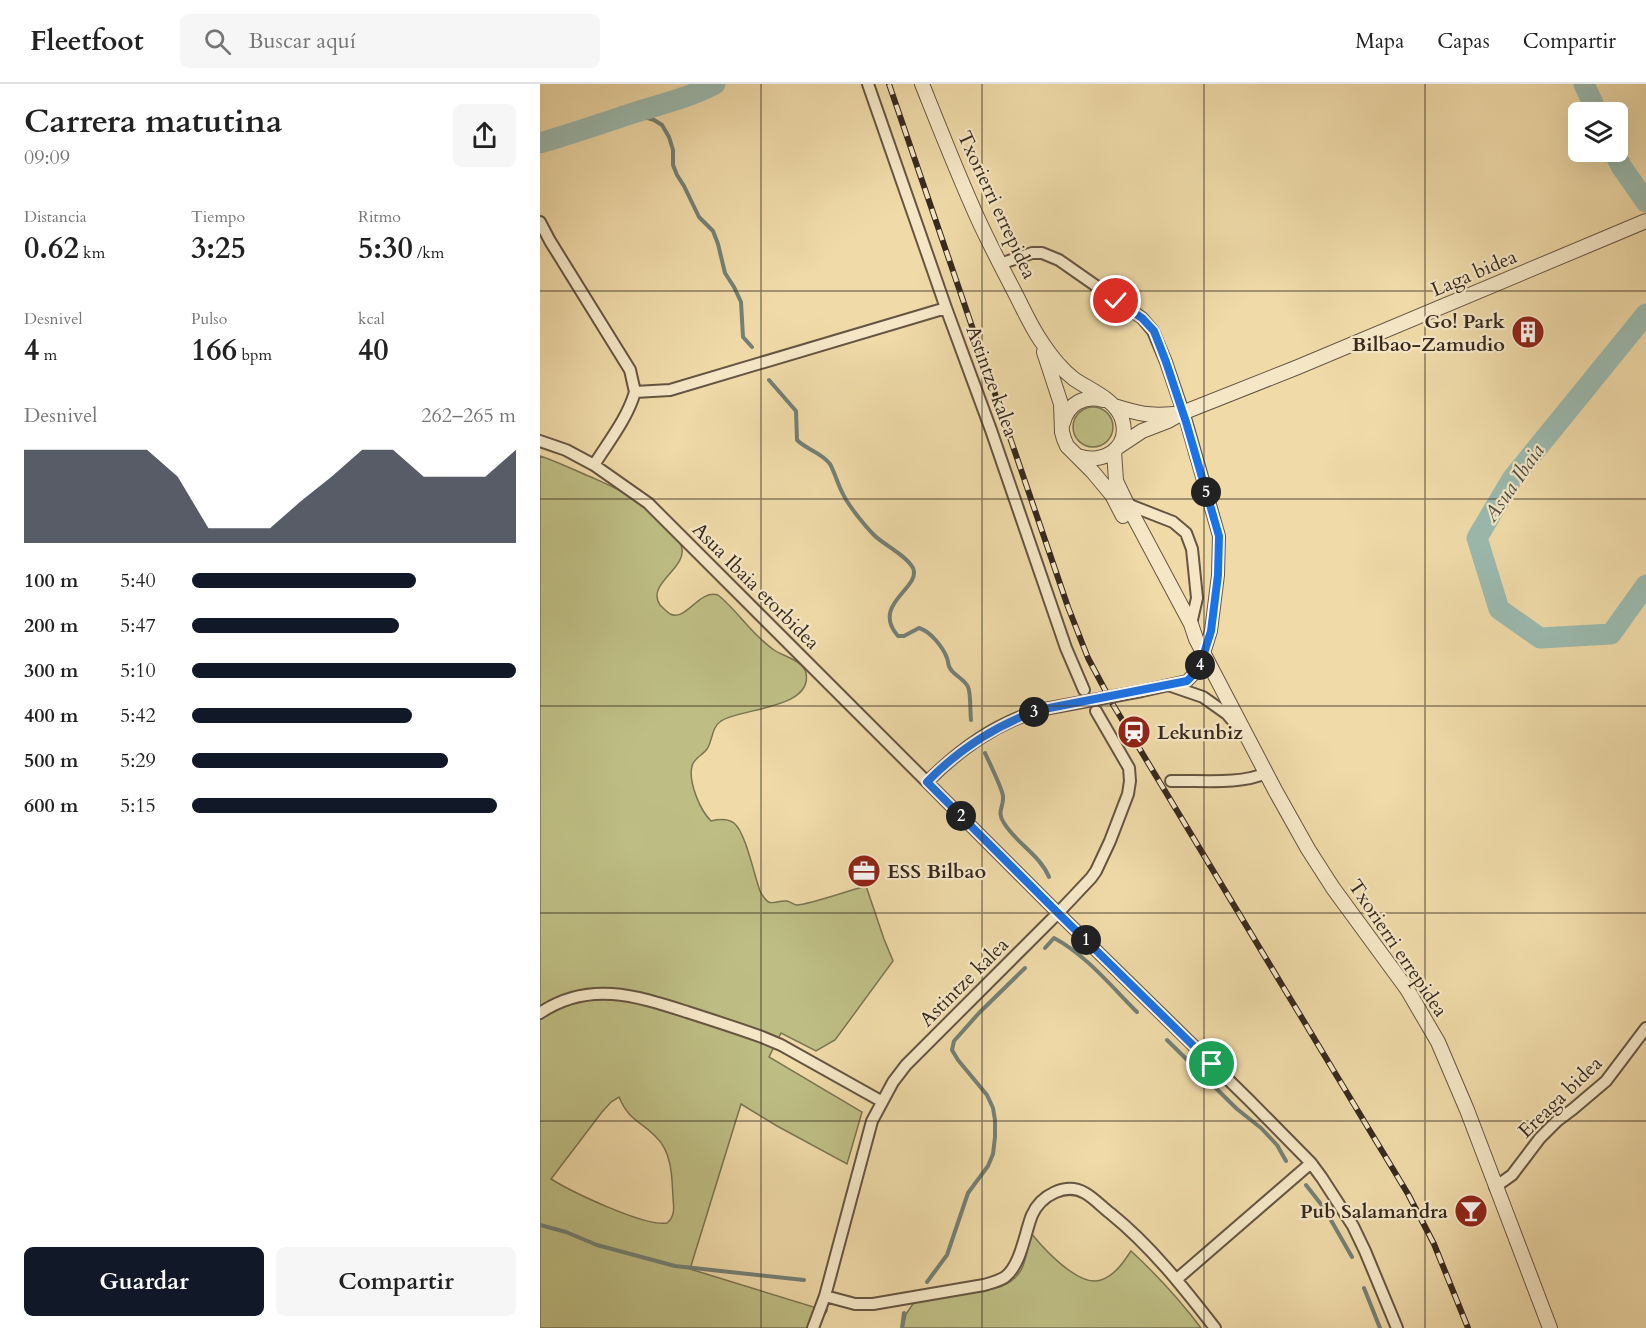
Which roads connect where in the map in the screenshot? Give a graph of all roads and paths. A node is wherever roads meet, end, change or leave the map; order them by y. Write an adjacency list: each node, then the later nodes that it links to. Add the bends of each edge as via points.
1 (868, 84): 6 (street, Astintze kalea)
2 (922, 84): 5 (street, Txorierri errepidea)
3 (540, 222): 8 (street, via 630,370)
4 (1643, 222): 10 (street, Laga bidea)
5 (1000, 264): 7 (street, Txorierri errepidea); 10 (street, via 1042,253 1059,260 1142,318 1154,331)
6 (946, 308): 8 (street, via 670,390); 21 (street, Astintze kalea)
7 (1041, 340): 9 (street, Txorierri errepidea, via 1073,378); 11 (street, Txorierri errepidea, via 1061,404)
8 (635, 392): 15 (street, via 626,415)
9 (1111, 404): 10 (street, via 1144,415); 11 (street, via 1093,398 1079,401 1068,411); 13 (street, Txorierri errepidea, via 1120,413 1124,430)
10 (1182, 413): 13 (street); 19 (street, via 1219,536 1211,631)
11 (1062, 425): 14 (street, Txorierri errepidea, via 1067,446)
12 (540, 441): 15 (street, Asua Ibaia etorbidea)
13 (1116, 449): 14 (street, via 1103,458); 16 (street, Txorierri errepidea, via 1116,481)
14 (1078, 456): 18 (street, Txorierri errepidea, via 1112,495 1182,623)
15 (594, 465): 26 (street, Asua Ibaia etorbidea, via 648,503)
16 (1127, 504): 17 (street, Txorierri errepidea); 17 (street, via 1173,522 1186,533 1192,549 1197,598)
17 (1191, 624): 18 (street, Txorierri errepidea)
18 (1196, 639): 19 (street, Txorierri errepidea)
19 (1204, 653): 20 (street, via 1197,671 1187,681); 23 (street, Txorierri errepidea)
20 (1168, 685): 23 (street, via 1203,697); 26 (street, bridge, via 1019,717 979,738)
21 (1084, 690)
22 (1096, 711): 27 (street, Astintze kalea, via 1129,768 1128,794 1096,871)
23 (1247, 735): 24 (street, Txorierri errepidea)
24 (1266, 773): 25 (street, via 1239,781); 32 (street, Txorierri errepidea, via 1319,867 1425,1018 1449,1065)
25 (1171, 781)
26 (927, 782): 27 (street, Asua Ibaia etorbidea)
27 (1058, 913): 30 (street, Astintze kalea, via 906,1065); 31 (street, Asua Ibaia etorbidea)
28 (540, 1013): 30 (street, via 567,999 587,995 608,993 642,998 762,1036)
29 (1646, 1028): 32 (street, Ereaga bidea, via 1606,1081 1557,1121 1512,1175)
30 (881, 1101): 34 (street, Astintze kalea, via 872,1121)
31 (1311, 1163): 33 (street); 37 (street, Asua Ibaia etorbidea, via 1353,1226)
32 (1495, 1187): 38 (street, Txorierri errepidea)
33 (1177, 1279): 34 (street, via 1144,1242 1108,1218 1085,1193 1070,1188 1041,1201 1012,1270 997,1281 873,1304); 36 (street)
34 (825, 1296): 35 (street, Astintze kalea)
35 (813, 1328)
36 (1215, 1328)
37 (1397, 1328)
38 (1550, 1328)

